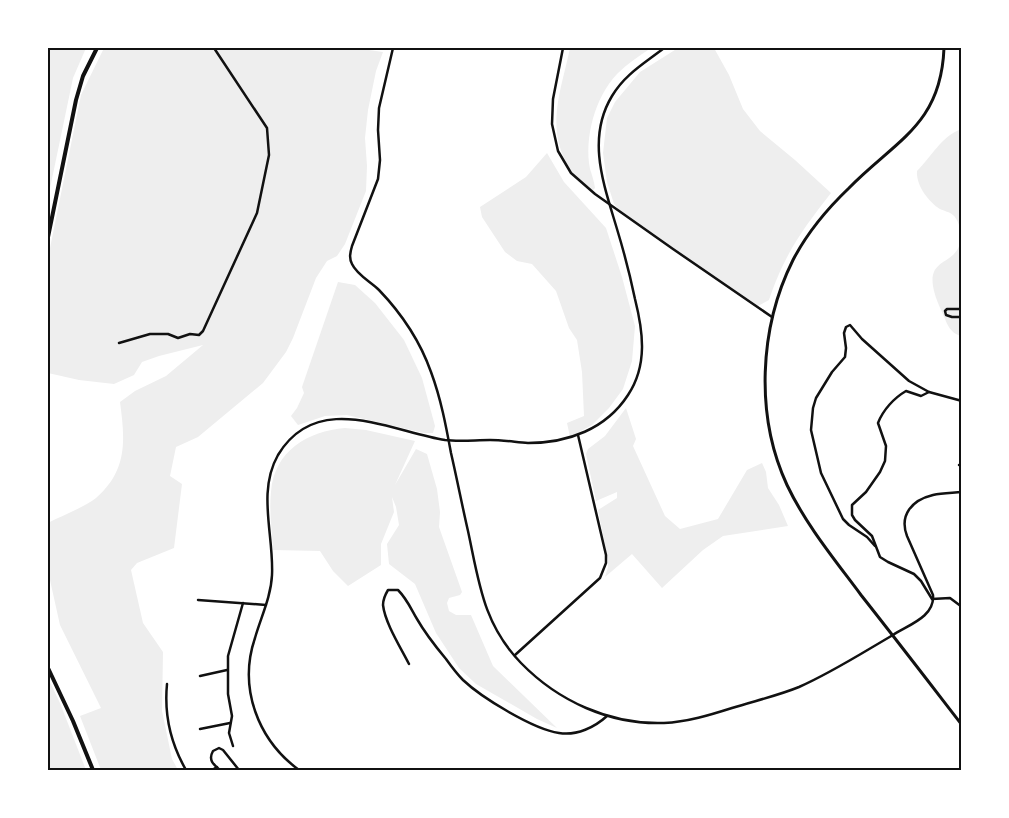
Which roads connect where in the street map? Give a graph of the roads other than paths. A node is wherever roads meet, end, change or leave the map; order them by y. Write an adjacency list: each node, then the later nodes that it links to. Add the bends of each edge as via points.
1 (97, 48): 8 (main road, via 76,100)
2 (214, 48): 12 (street, via 266,128 269,155 258,213 204,331 178,338 168,334 150,334)
3 (393, 48): 16 (street, via 379,108 378,179 352,246 351,262 394,306 412,330 427,358 439,394)
4 (563, 48): 7 (street, via 552,107 555,142 571,173)
5 (664, 48): 7 (street, via 624,80 604,113 598,152)
6 (944, 48): 10 (street, via 939,82 926,113 906,138 852,184 816,225 787,274)
7 (609, 204): 10 (street); 15 (street, via 638,310 642,358 637,378 623,403 601,423)
8 (48, 237)
9 (962, 309): 11 (street, via 945,311 948,316)
10 (773, 317): 24 (street, via 767,354 766,395 770,436 778,462 790,492 814,532)
11 (962, 317)
12 (119, 343)
13 (929, 392): 14 (street); 18 (street, via 920,396 906,391 887,407 879,420 886,446 885,461 866,492 850,508 853,518 868,532); 18 (street, via 902,376 850,325 846,327 845,356 816,398 811,430 821,473 837,508 845,522)
14 (962, 401)
15 (578, 435): 16 (street, via 537,442); 25 (street, via 606,563 600,578)
16 (449, 441): 22 (street, via 346,418 318,423 293,437 277,457 269,481 272,573); 25 (street, via 483,600 497,630)
17 (962, 492): 20 (street, via 926,498 911,508 904,518 904,529)
18 (875, 546): 20 (street, via 883,560 918,577)
19 (198, 600): 21 (street)
20 (934, 600): 23 (street, via 950,598); 24 (street, via 924,616)
21 (243, 603): 22 (street); 28 (street, via 230,646)
22 (266, 605): 42 (street, via 251,650 249,679 252,704 271,744)
23 (962, 607)
24 (892, 635): 31 (street, via 798,687 713,714 663,723); 33 (street)
25 (514, 655): 31 (street, via 539,680 559,694)
26 (409, 664): 31 (street, via 392,632 383,605 388,590 398,590 405,597 451,666 497,705 540,728 560,734 597,725)
27 (48, 668): 37 (main road)
28 (227, 670): 29 (street); 32 (street)
29 (200, 676)
30 (166, 684): 38 (street, via 167,721)
31 (607, 716)
32 (230, 723): 34 (street); 35 (street)
33 (962, 725)
34 (200, 729)
35 (233, 746)
36 (216, 767): 39 (street); 40 (street); 41 (street, via 211,757 219,748)
37 (92, 770)
38 (186, 770)
39 (212, 770)
40 (220, 770)
41 (239, 770)
42 (299, 770)

